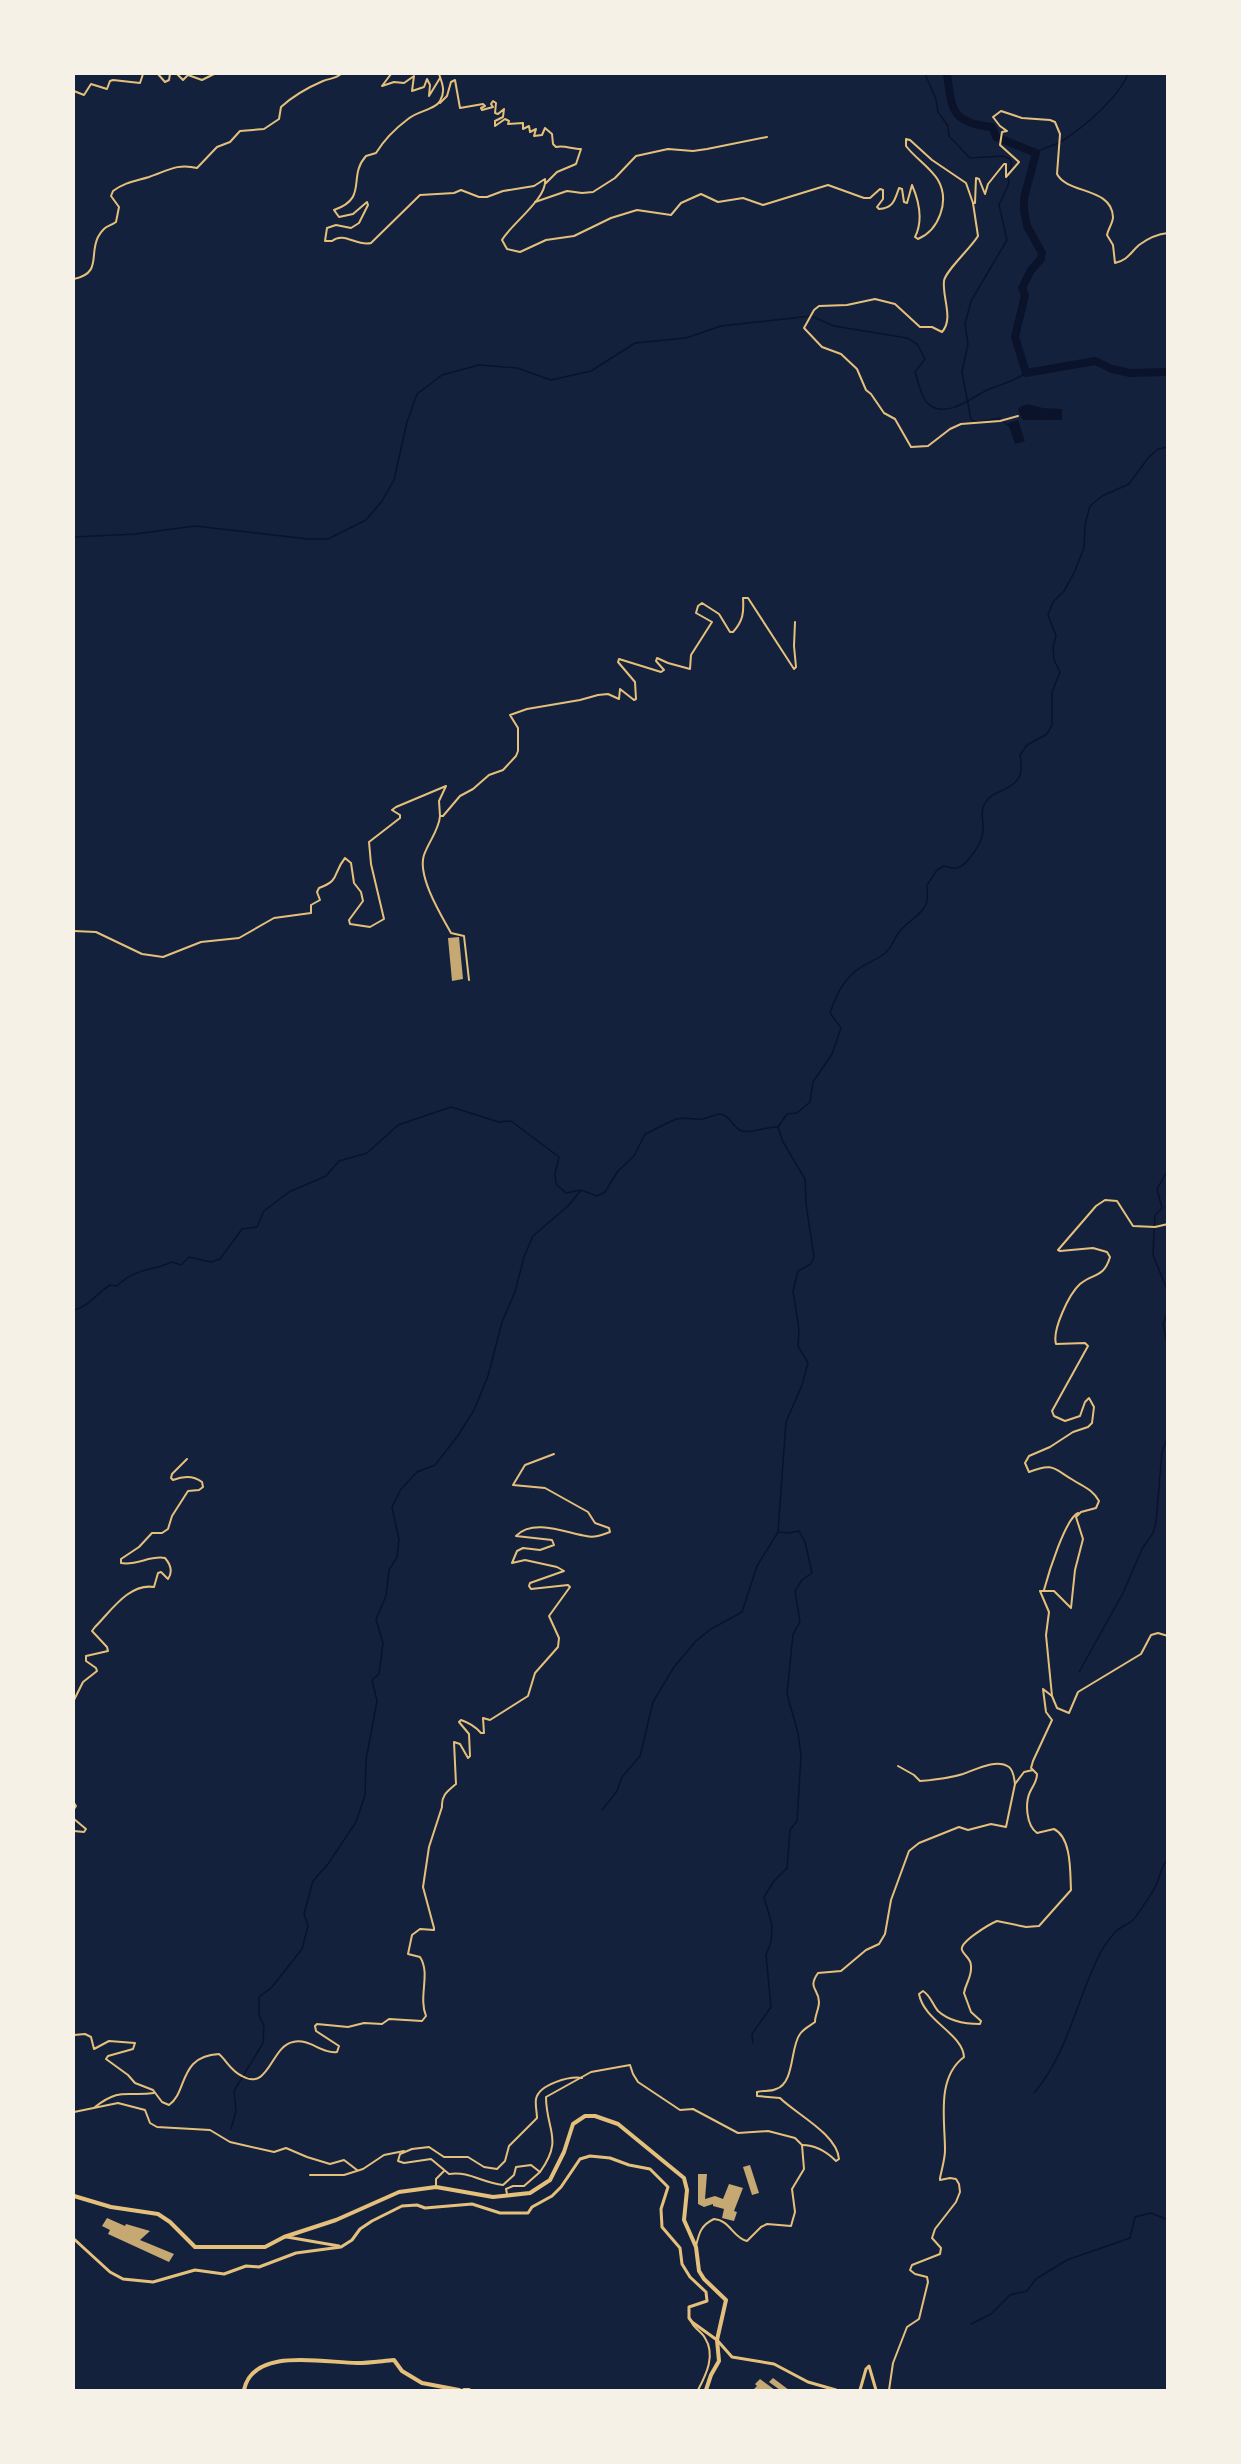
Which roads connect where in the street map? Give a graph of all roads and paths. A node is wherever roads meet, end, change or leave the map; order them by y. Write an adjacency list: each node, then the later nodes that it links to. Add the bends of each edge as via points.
1 (143, 74): 10 (street, via 136,84 113,80 107,89 90,84 84,95)
2 (158, 74): 3 (street, via 165,82)
3 (170, 74)
4 (177, 74): 5 (street, via 183,80 188,75 202,80)
5 (214, 74)
6 (341, 74): 17 (street, via 297,94 281,107 279,119 268,127 240,131 197,168 178,166 113,191 111,196 119,207 116,222 107,225 96,241 91,270)
7 (391, 74): 9 (street, via 382,86 404,83 414,76 412,91 424,87 427,79 429,96)
8 (439, 74): 9 (street)
9 (440, 78): 11 (street, via 444,87)
10 (74, 91)
11 (437, 104): 13 (street, via 447,96 455,80 460,108 483,104 481,108 485,111 496,103 495,113 504,109 504,113 495,126 505,120 508,124 523,123 523,129 536,129 537,137 545,128 556,147 581,149 576,164 557,172); 13 (street, via 408,119 376,153 362,160 356,195 344,207 334,210 339,217 349,216 364,203 368,206 355,227 327,228 325,241 344,237 356,243 371,243 420,195 461,190 487,197 534,186 545,178)
12 (767, 137): 14 (street, via 707,149 668,149 636,156 615,178 593,192 567,191)
13 (546, 183): 14 (street)
14 (535, 202): 15 (street, via 502,240 507,249 520,252 546,240 574,236 637,210 670,215 681,203 701,194 718,202 743,198 763,205 828,185 864,198 883,190 879,209 893,204 899,188 908,203 912,185 919,208 915,237 918,239 939,220 941,191 937,178 906,146 906,139 966,183)
15 (973, 203): 16 (street, via 976,178 985,194 1004,165 1006,177 1019,162 1000,146 1002,132 1007,130 993,117 1001,111 1055,122 1060,134 1057,174 1064,182 1107,203 1113,217 1107,236 1113,245 1115,263 1127,259 1149,239); 18 (street, via 978,236 944,279 947,319 942,332 920,327 895,304 875,299 847,306 819,306 804,328 822,347 841,354 857,369 866,390 884,413 895,419 911,447 928,446 961,424)
16 (1167, 233)
17 (74, 279)
18 (1018, 416)
19 (795, 622): 20 (street, via 794,669 748,598 743,598 742,620 733,632 719,614 702,603 696,613 712,622 691,656 690,669 657,658 664,670 661,672 619,659 635,681 636,699 620,689 619,699 598,694 510,715 518,728 516,756 503,770 459,796)
20 (440, 816): 21 (street, via 439,801 446,786 396,807 392,810 400,818 369,842 384,919 370,927 350,924 363,896 354,883 351,863 345,858 334,881 319,888 320,900 310,905 311,913 274,918 239,938 201,942 168,957 155,957 106,936); 22 (street, via 423,856 423,867 437,909 451,933 464,936)
21 (74, 931)
22 (469, 980)
23 (1167, 1224): 26 (street, via 1133,1226 1117,1201 1105,1200 1058,1250 1093,1248 1107,1252 1110,1257 1103,1272 1078,1286 1054,1337 1056,1344 1088,1346 1052,1411 1054,1416 1065,1421 1080,1416 1089,1398 1093,1416 1088,1426 1029,1456 1025,1463 1029,1472 1055,1468 1095,1494 1098,1505)
24 (554, 1454): 42 (street, via 525,1465 513,1485 539,1487 558,1494 588,1512 595,1523 610,1532 595,1537 552,1528 516,1536 552,1540 555,1545 540,1550 523,1548 517,1551 512,1563 525,1560 564,1571 530,1583 531,1589 570,1587 549,1616 559,1638 558,1647 535,1672 528,1696 490,1720 483,1718 484,1733 468,1722 459,1722 470,1734 470,1756 454,1742 456,1784 447,1790 442,1802 423,1887 435,1928 420,1929 412,1935 408,1954 420,1957 424,1965 422,2008 426,2016 422,2020 389,2019 382,2024 348,2027 317,2024 316,2031 339,2046 337,2052 309,2042 289,2042 276,2053 267,2071 255,2079 248,2079 226,2064 219,2054 213,2054 185,2073 172,2104 165,2104)
25 (187, 1459): 30 (street, via 171,1478 197,1479 202,1487 188,1491 168,1529 153,1533 121,1559 121,1563 128,1565 165,1558 171,1575 168,1579 158,1573 154,1587 128,1593 94,1627 92,1631 108,1651 86,1656 97,1671 83,1682)
26 (1081, 1512): 27 (street, via 1073,1515 1067,1526); 27 (street, via 1076,1522 1083,1545 1075,1570 1071,1608 1054,1591)
27 (1044, 1590): 29 (street, via 1040,1591 1049,1612 1046,1635)
28 (1167, 1636): 29 (street, via 1151,1635 1141,1654 1078,1692 1069,1713 1057,1708)
29 (1052, 1696): 32 (street, via 1043,1689 1046,1712 1052,1720)
30 (74, 1700)
31 (898, 1766): 34 (street, via 920,1782 1003,1765 1013,1772)
32 (1032, 1770): 34 (street, via 1024,1772); 69 (street, via 1037,1779 1029,1796 1029,1823 1037,1833 1054,1829 1062,1837 1069,1860 1071,1890 1039,1926 997,1921 962,1945 971,1962 971,1978 964,1993 980,2024 951,2018 939,2011 923,1991 919,1994 934,2020 964,2052 946,2087 945,2153 940,2178 956,2179 960,2192 934,2229 932,2238 941,2248 940,2254 912,2265 910,2270 927,2277 928,2282 919,2319 907,2327 897,2352)
33 (74, 1782): 35 (street)
34 (1015, 1784): 45 (street, via 1006,1827 959,1827 913,1847 905,1858 879,1944 841,1971 815,1977 814,1989 819,1999 815,2022 799,2035 790,2069 780,2086 757,2092 761,2098 780,2098 809,2120 831,2142 839,2159 836,2161 817,2147)
35 (74, 1787)
36 (74, 1803): 37 (street)
37 (74, 1809)
38 (74, 1819): 39 (street, via 86,1828 84,1832)
39 (74, 1831)
40 (74, 2035): 42 (street, via 91,2037 94,2049 109,2041 135,2043 133,2049 105,2059 135,2083)
41 (583, 2078): 45 (street, via 591,2072 628,2064 639,2082 680,2110 693,2109 738,2133 781,2133); 46 (street, via 554,2083 539,2092 537,2118 509,2146 505,2161 497,2169 483,2167 468,2157 444,2157 429,2147); 49 (street, via 546,2097 546,2115 554,2139)
42 (156, 2093): 43 (street, via 116,2094)
43 (93, 2109): 44 (street); 47 (street, via 126,2104 145,2110 150,2123 157,2127 210,2130 230,2142 274,2152 286,2148 330,2164 344,2160)
44 (74, 2112)
45 (801, 2145): 57 (street, via 804,2169 792,2189 795,2212 791,2226 767,2224 747,2241 727,2223 714,2219 705,2223)
46 (412, 2149): 47 (street, via 384,2155); 48 (street, via 400,2154 398,2161 432,2159)
47 (357, 2170): 50 (street, via 344,2175)
48 (444, 2172): 49 (street, via 464,2173 503,2184 520,2165 531,2164); 51 (street)
49 (540, 2172): 53 (street, via 524,2187 506,2189)
50 (310, 2175)
51 (435, 2187): 53 (highway); 54 (highway, via 399,2192 336,2220)
52 (74, 2196): 54 (highway, via 111,2207 158,2214 195,2247 266,2247)
53 (508, 2197): 57 (highway, via 530,2193 550,2180 573,2124 585,2116 595,2116 618,2124 684,2178 684,2220)
54 (284, 2237): 56 (main road)
55 (74, 2239): 56 (main road, via 110,2271 123,2279 143,2282 195,2270 224,2274 246,2266 259,2267 296,2253)
56 (341, 2247): 58 (main road, via 372,2220 402,2206 472,2204 500,2213 528,2213 532,2206 561,2187 580,2159 610,2158 650,2169 668,2187 662,2209 663,2227 681,2248 682,2264 690,2277 706,2292 707,2301 689,2307)
57 (696, 2247): 59 (highway, via 699,2271 726,2300)
58 (689, 2318): 59 (main road); 64 (street, via 706,2338 710,2357)
59 (717, 2340): 65 (highway, via 719,2361); 66 (main road, via 732,2357 774,2364)
60 (244, 2391): 61 (highway, via 253,2373 265,2365 299,2360 394,2360 402,2371 422,2382)
61 (459, 2391)
62 (464, 2391): 63 (highway)
63 (469, 2391)
64 (699, 2391)
65 (706, 2391)
66 (836, 2391)
67 (860, 2391): 68 (main road, via 869,2366)
68 (876, 2391)
69 (889, 2391)

